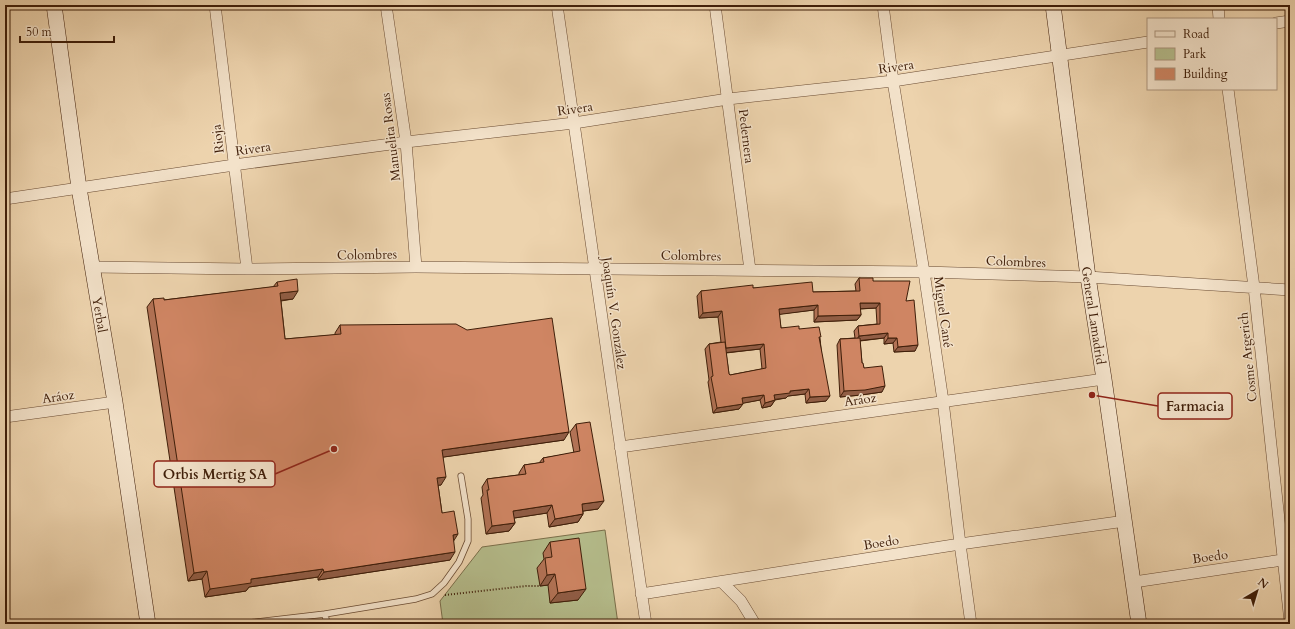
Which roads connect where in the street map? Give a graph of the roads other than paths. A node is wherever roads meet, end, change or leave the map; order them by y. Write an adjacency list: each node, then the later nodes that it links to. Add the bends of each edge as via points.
1 (54, 5): 20 (street, Yerbal)
2 (215, 5): 19 (street, Rioja)
3 (386, 5): 18 (street, Manuelita Rosas)
4 (557, 5): 17 (street, Joaquín V. González)
5 (715, 5): 16 (street, Pedernera)
6 (883, 5): 14 (street, Miguel Cané)
7 (1053, 5): 13 (street, General Lamadrid)
8 (1218, 5): 9 (street)
9 (1220, 18)
10 (1290, 21): 11 (street)
11 (1277, 23)
12 (1147, 42): 13 (street, Rivera)
13 (1059, 55): 14 (street, Rivera); 28 (street, General Lamadrid)
14 (893, 81): 16 (street, Rivera); 27 (street, Miguel Cané)
15 (1228, 90): 29 (street, Cosme Argerich)
16 (728, 99): 17 (street, Rivera); 26 (street, Pedernera)
17 (574, 123): 18 (street, Rivera); 24 (street, Joaquín V. González)
18 (406, 142): 19 (street, Rivera); 23 (street, Manuelita Rosas)
19 (234, 165): 20 (street, Rivera); 25 (street, Rioja)
20 (79, 188): 21 (street, Rivera); 22 (street, Yerbal)
21 (5, 199)
22 (92, 267): 25 (street, Colombres); 33 (street, Yerbal)
23 (416, 267): 24 (street, Colombres); 25 (street, Colombres)
24 (595, 268): 26 (street, Colombres); 35 (street, Joaquín V. González)
25 (247, 269)
26 (750, 270): 27 (street, Colombres)
27 (924, 272): 28 (street, Colombres); 32 (street, Miguel Cané)
28 (1088, 277): 29 (street, Colombres); 31 (street, General Lamadrid)
29 (1254, 287): 30 (street, Colombres); 39 (street, Cosme Argerich)
30 (1290, 290)
31 (1104, 379): 32 (street, Aráoz); 37 (street, General Lamadrid)
32 (943, 401): 35 (street, Aráoz); 38 (street, Miguel Cané)
33 (115, 402): 34 (street, Aráoz); 45 (street, Yerbal)
34 (5, 417)
35 (620, 447): 42 (street, Joaquín V. González)
36 (461, 476): 43 (lane, via 468,519 468,541 459,562 444,583 432,594 416,599)
37 (1125, 521): 38 (street, Boedo); 41 (street, General Lamadrid)
38 (960, 544): 40 (street, Boedo); 50 (street, Miguel Cané)
39 (1286, 559): 41 (street, Boedo); 44 (street, Cosme Argerich)
40 (722, 582): 42 (street, Boedo); 49 (street, via 741,601)
41 (1134, 582): 51 (street, General Lamadrid)
42 (641, 594): 48 (street, Joaquín V. González)
43 (325, 614): 46 (lane); 47 (lane)
44 (1290, 622)
45 (148, 624)
46 (239, 624)
47 (327, 624)
48 (646, 624)
49 (755, 624)
50 (971, 624)
51 (1140, 624)

